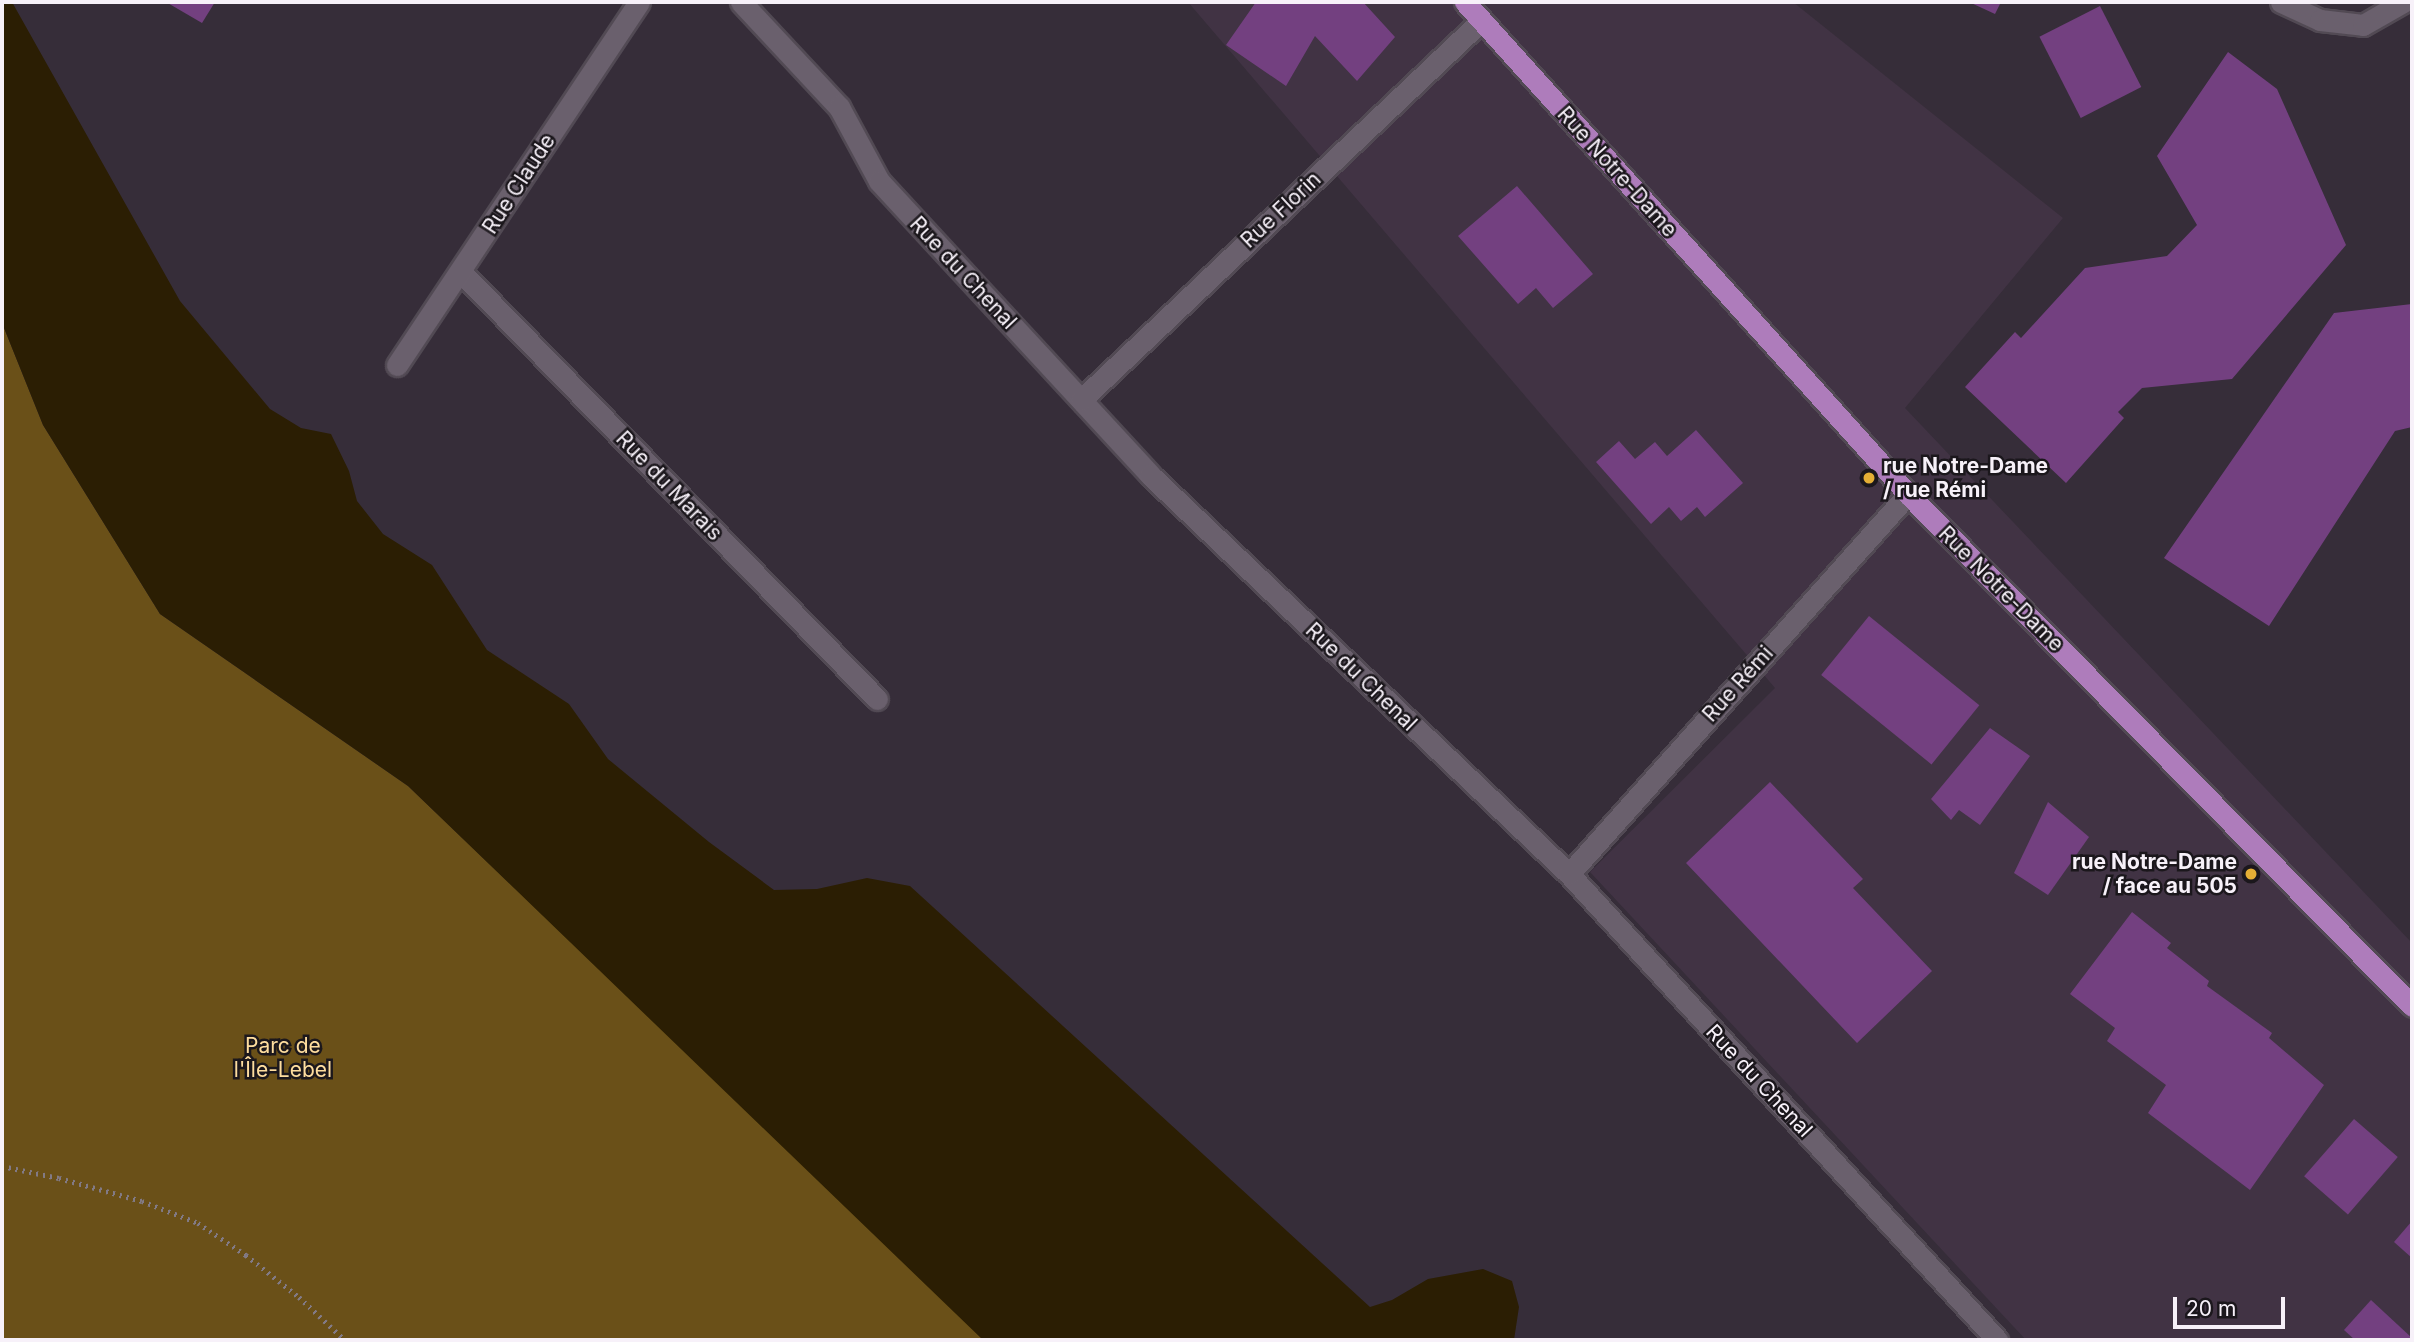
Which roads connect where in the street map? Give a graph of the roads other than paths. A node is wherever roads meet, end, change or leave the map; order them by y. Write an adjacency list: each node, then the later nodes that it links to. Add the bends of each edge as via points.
1 (639, 2): 7 (street, Rue Claude)
2 (741, 2): 9 (street, Rue du Chenal, via 839,107 879,181)
3 (1465, 2): 6 (main road, Rue Notre-Dame)
4 (2281, 2): 5 (street, via 2320,20 2363,25)
5 (2403, 2)
6 (1481, 20): 9 (street, Rue Florin); 10 (main road, Rue Notre-Dame)
7 (461, 272): 8 (street, Rue Claude); 11 (street, Rue du Marais)
8 (397, 365)
9 (1081, 400): 12 (street, Rue du Chenal, via 1150,475)
10 (1908, 494): 12 (street, Rue Rémi); 13 (main road, Rue Notre-Dame)
11 (877, 699)
12 (1569, 874): 14 (street, Rue du Chenal)
13 (2412, 1006)
14 (1997, 1340)

